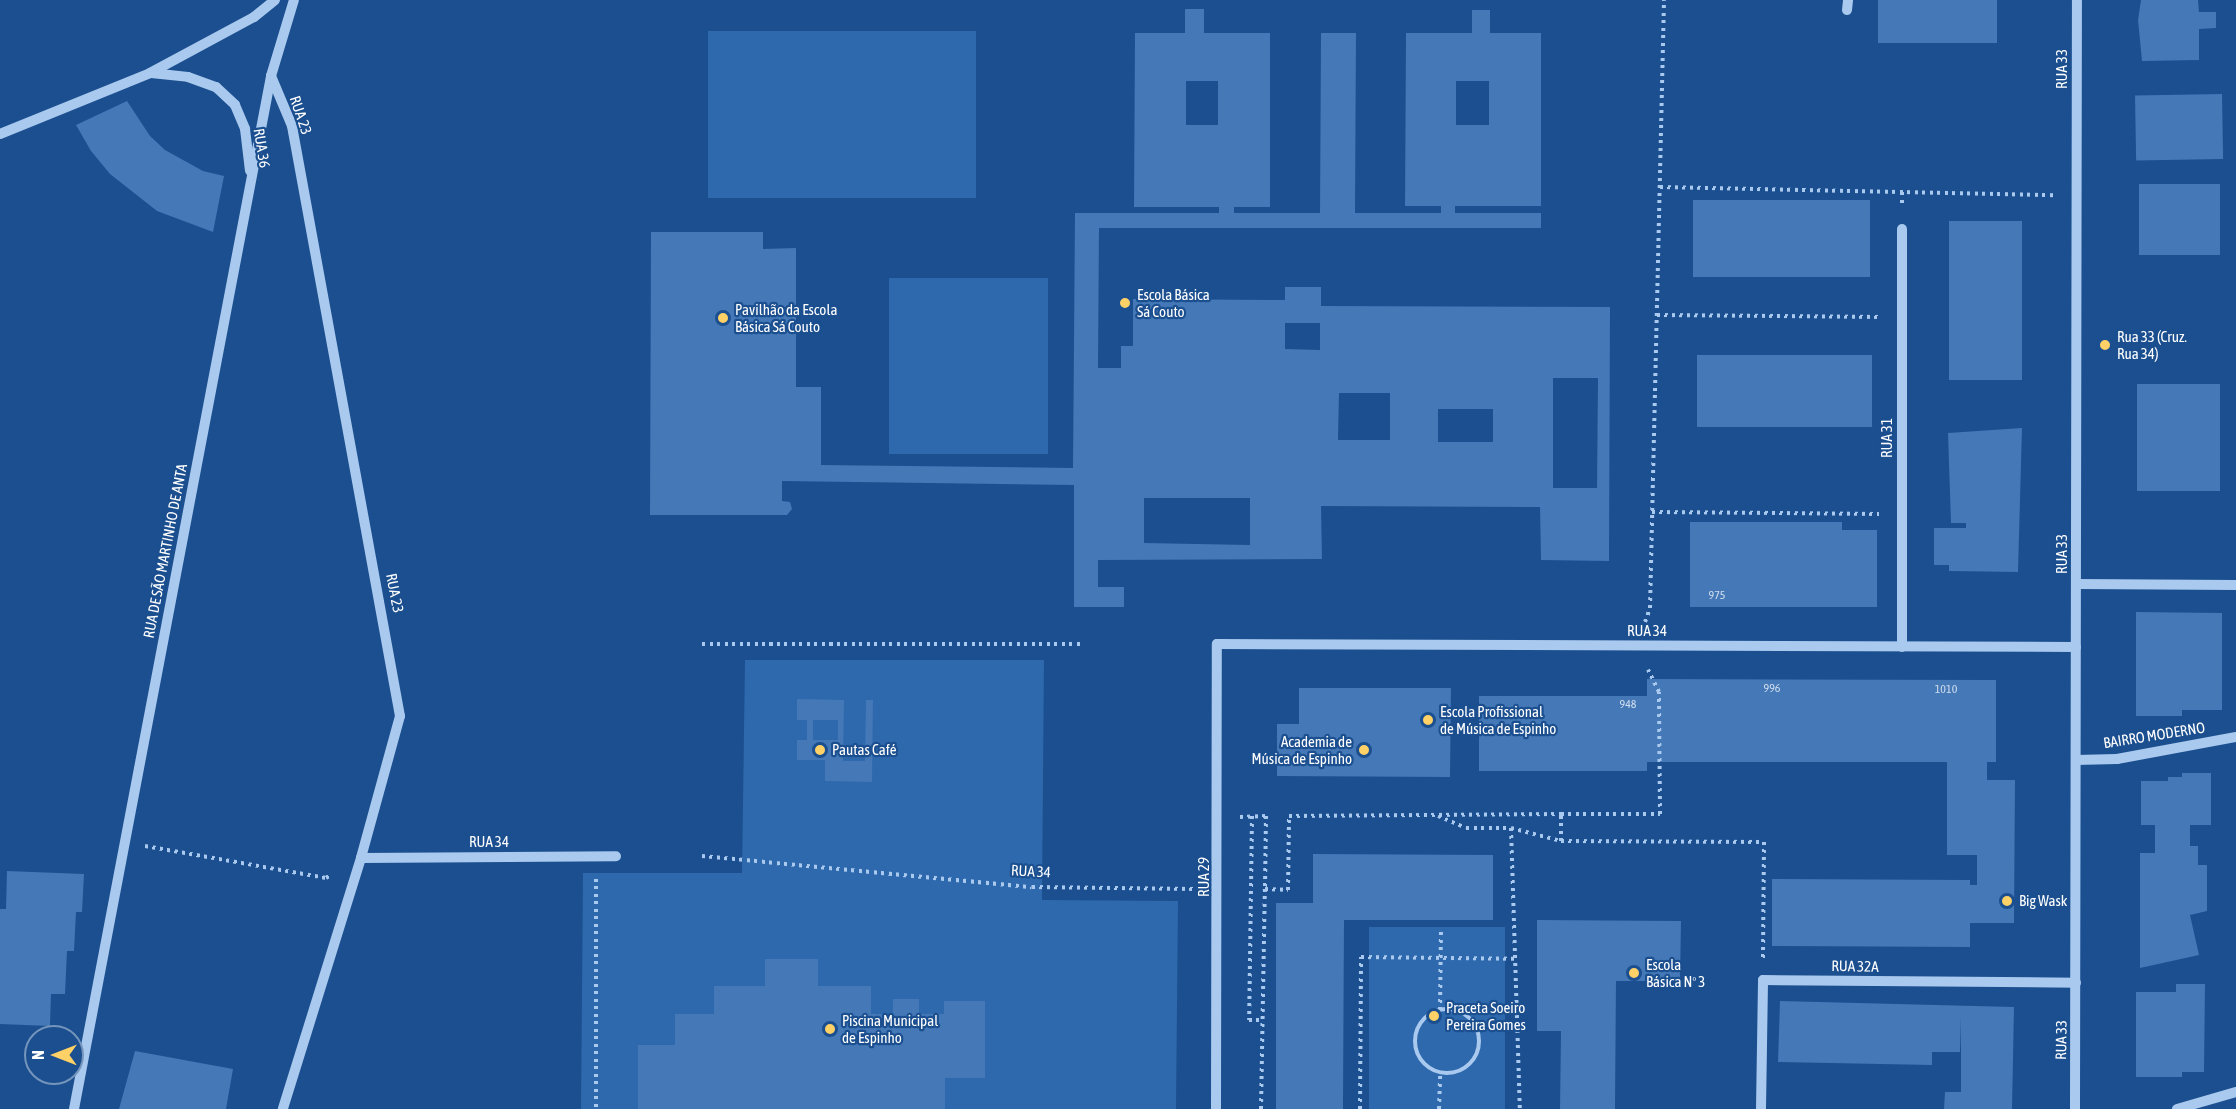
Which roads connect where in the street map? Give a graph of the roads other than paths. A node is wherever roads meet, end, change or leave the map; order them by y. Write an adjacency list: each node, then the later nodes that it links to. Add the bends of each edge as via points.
1 (275, 0): 4 (street, RUA 36, via 254,17)
2 (294, 0): 5 (street, RUA DE SÃO MARTINHO DE ANTA)
3 (2077, 0): 9 (street, RUA 33)
4 (150, 73): 6 (street, RUA 36); 7 (street, RUA 36, via 188,77 216,87 235,105 245,129)
5 (271, 76): 7 (street, RUA DE SÃO MARTINHO DE ANTA); 17 (street, RUA 23, via 292,126 399,700 399,727)
6 (0, 134)
7 (252, 182): 20 (street, RUA DE SÃO MARTINHO DE ANTA)
8 (1902, 229): 12 (street, RUA 31)
9 (2076, 584): 10 (street); 13 (street, RUA 33)
10 (2236, 585)
11 (1217, 644): 12 (street, RUA 34); 22 (street, RUA 29)
12 (1902, 647): 13 (street, RUA 34)
13 (2076, 647): 15 (street, RUA 33)
14 (2236, 737): 15 (street, BAIRRO MODERNO, via 2117,759)
15 (2076, 760): 18 (street, RUA 33)
16 (616, 856): 17 (street, RUA 34)
17 (361, 858): 21 (street, RUA 23)
18 (2076, 983): 23 (street, RUA 32A, via 1762,980); 24 (street, RUA 33)
19 (2236, 1092): 25 (street)
20 (75, 1109)
21 (283, 1109)
22 (1216, 1109)
23 (1761, 1109)
24 (2075, 1109)
25 (2177, 1109)

